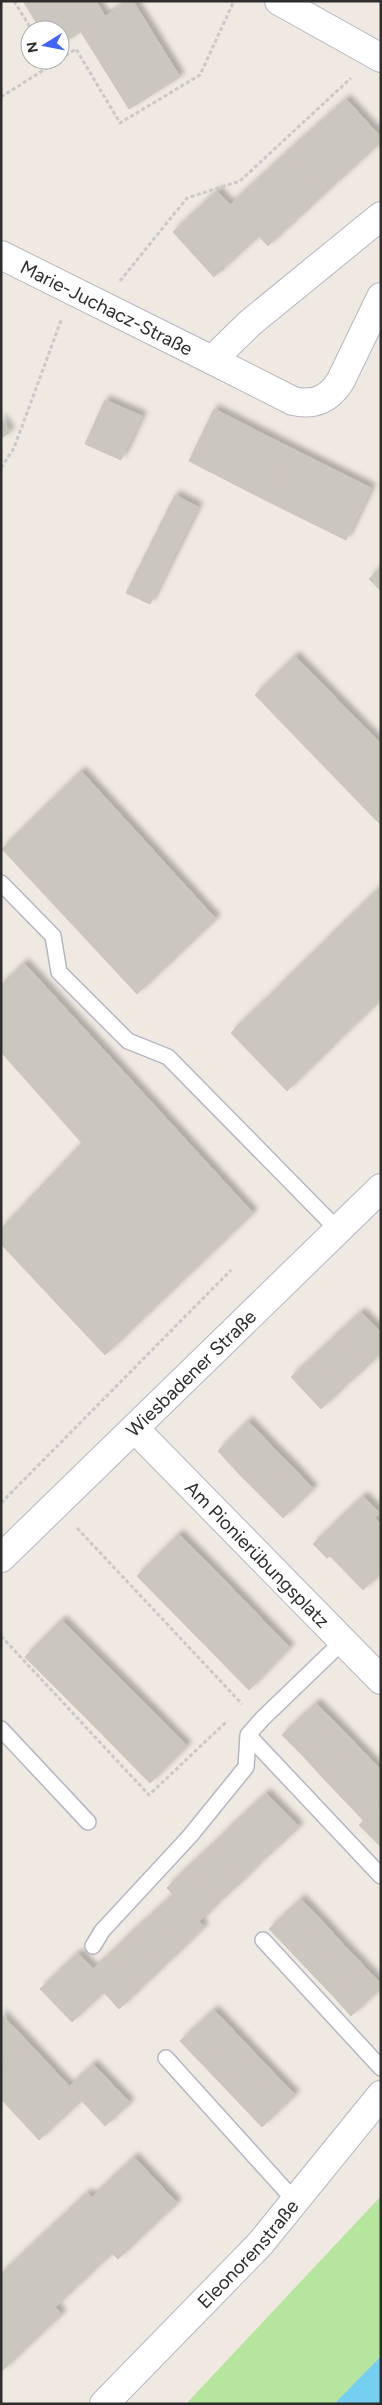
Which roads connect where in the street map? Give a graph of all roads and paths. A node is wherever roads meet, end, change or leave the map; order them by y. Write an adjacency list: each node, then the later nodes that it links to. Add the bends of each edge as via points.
1 (14, 1): 4 (path)
2 (234, 1): 5 (path, via 200,75 120,123 76,49)
3 (279, 1): 6 (street)
4 (26, 20)
5 (70, 53)
6 (378, 56): 13 (path, via 240,181 187,198)
7 (40, 70): 8 (path)
8 (1, 97)
9 (381, 216): 14 (street, Marie-Juchacz-Straße, via 250,323)
10 (1, 255): 11 (street, Marie-Juchacz-Straße)
11 (72, 290): 13 (street, Marie-Juchacz-Straße); 15 (path, via 14,448)
12 (381, 297): 14 (street, Marie-Juchacz-Straße, via 341,380 321,400 293,401)
13 (100, 304): 14 (street, Marie-Juchacz-Straße)
14 (212, 360)
15 (1, 468)
16 (1, 883): 18 (lane, via 53,936 59,972 128,1041 168,1057)
17 (381, 1188): 18 (street, Wiesbadener Straße)
18 (337, 1229): 20 (street, Wiesbadener Straße)
19 (231, 1270): 21 (path)
20 (135, 1429): 22 (street, Wiesbadener Straße); 25 (street, Am Pionierübungsplatz)
21 (1, 1503)
22 (56, 1505): 23 (street, Wiesbadener Straße); 27 (path, via 243,1706)
23 (1, 1558)
24 (1, 1636): 28 (path, via 149,1794)
25 (343, 1641): 26 (street, Am Pionierübungsplatz); 30 (lane)
26 (381, 1680)
27 (250, 1699)
28 (229, 1719)
29 (1, 1729): 31 (lane)
30 (248, 1735): 32 (lane); 34 (lane, via 246,1766 190,1836 102,1931)
31 (88, 1822)
32 (381, 1876)
33 (263, 1940): 36 (lane)
34 (94, 1946)
35 (166, 2058): 38 (lane)
36 (381, 2068)
37 (381, 2095): 38 (street, Eleonorenstraße)
38 (294, 2201): 39 (street, Eleonorenstraße, via 260,2244)
39 (104, 2404)

